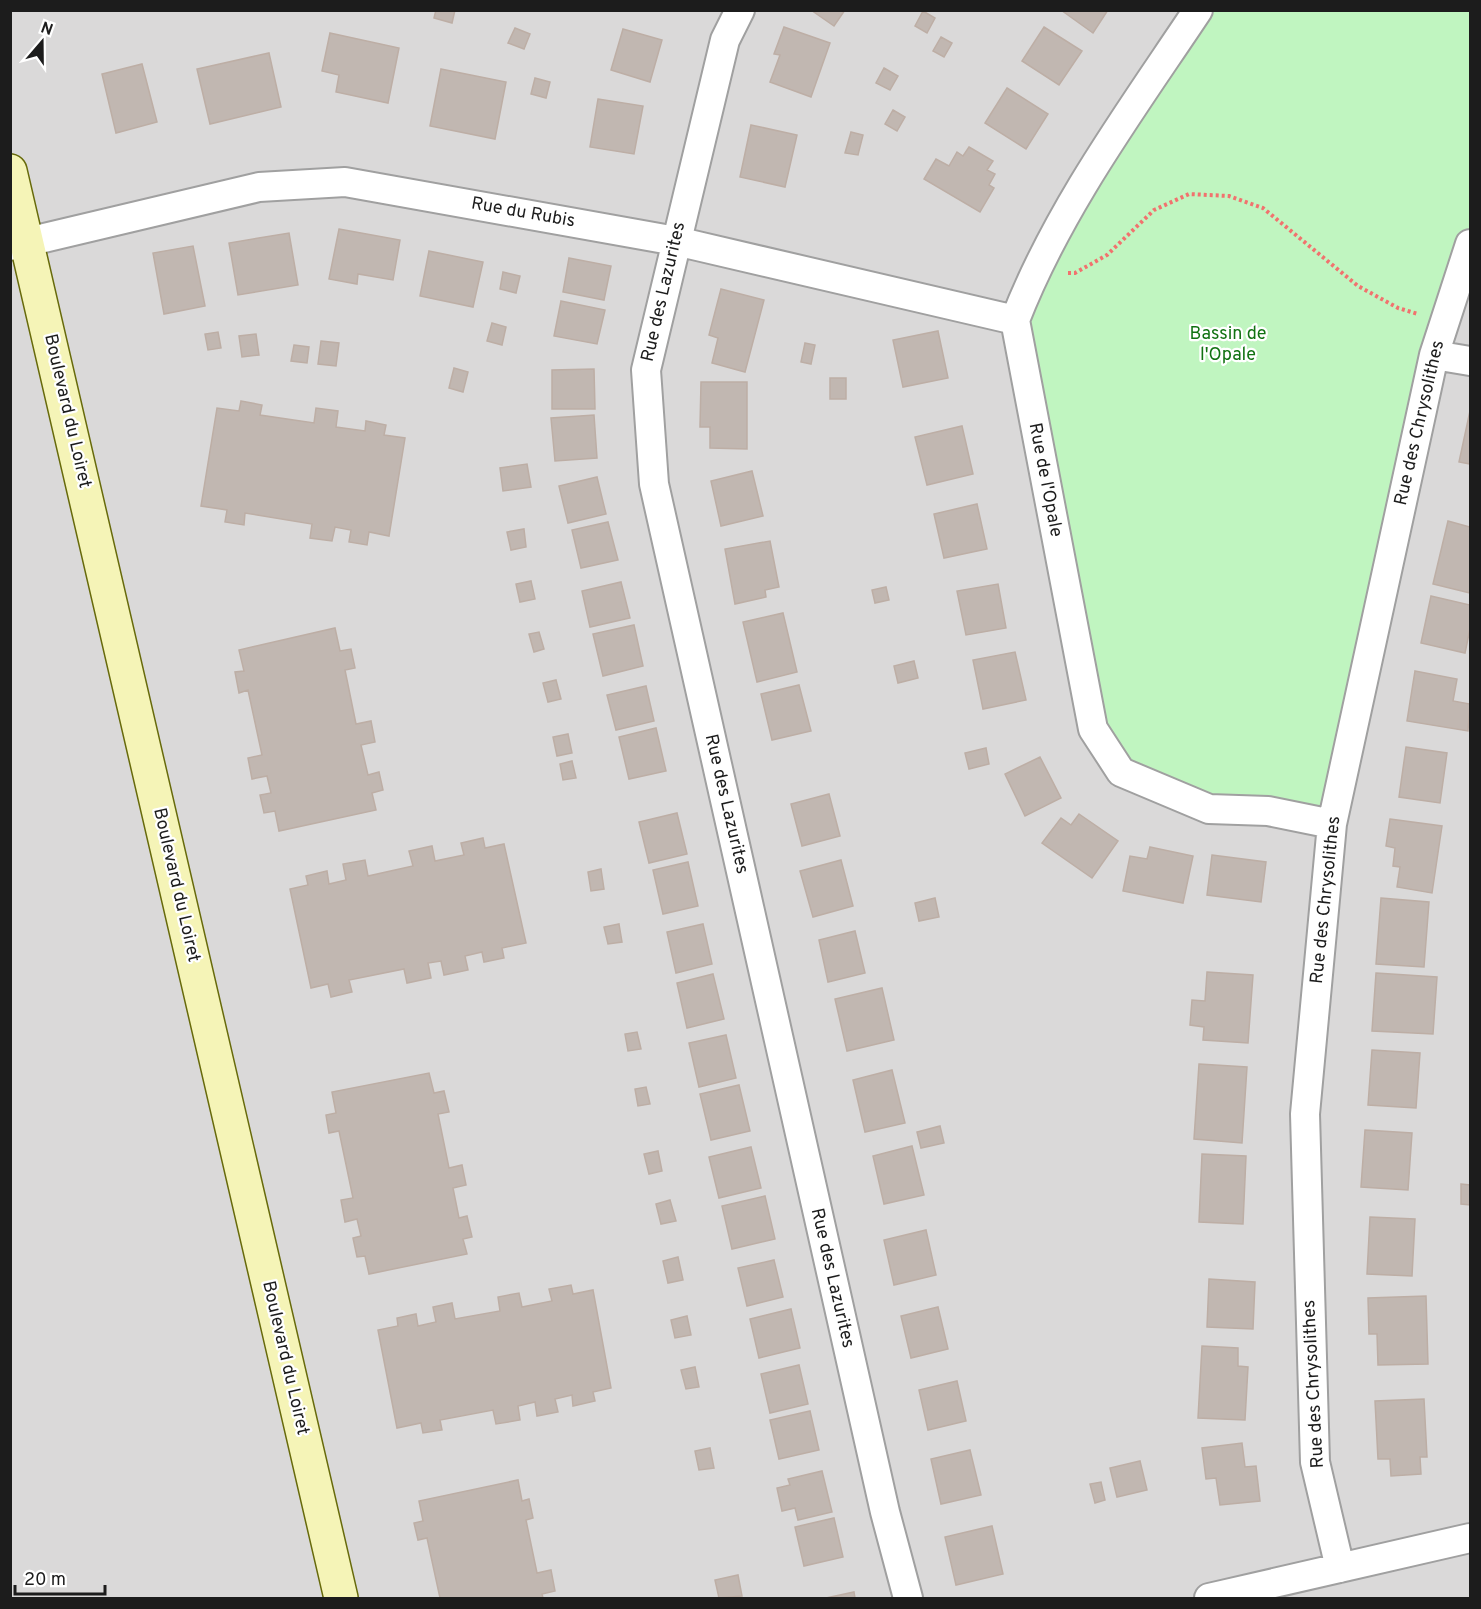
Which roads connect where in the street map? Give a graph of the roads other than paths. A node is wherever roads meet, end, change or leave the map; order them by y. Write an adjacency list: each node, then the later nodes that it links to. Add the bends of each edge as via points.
1 (740, 10): 4 (street, Rue des Lazurites, via 725,40)
2 (1198, 10): 7 (street, via 1114,135 1033,274)
3 (10, 171): 6 (street, Boulevard du Loiret)
4 (676, 241): 6 (street, Rue du Rubis, via 345,182 259,187); 7 (street, Rue du Rubis); 14 (street, Rue des Lazurites, via 646,370 654,483 882,1500)
5 (1470, 244): 8 (street, Rue des Chrysolithes)
6 (20, 245): 13 (street, Boulevard du Loiret)
7 (1015, 320): 10 (street, Rue de l'Opale, via 1093,729 1121,772 1209,809 1268,811)
8 (1434, 354): 9 (street); 10 (street, Rue des Chrysolithes)
9 (1470, 361)
10 (1332, 824): 12 (street, Rue des Chrysolithes, via 1305,1114 1315,1462)
11 (1470, 1538): 12 (street)
12 (1340, 1568): 15 (street)
13 (341, 1599)
14 (908, 1599)
15 (1209, 1599)

